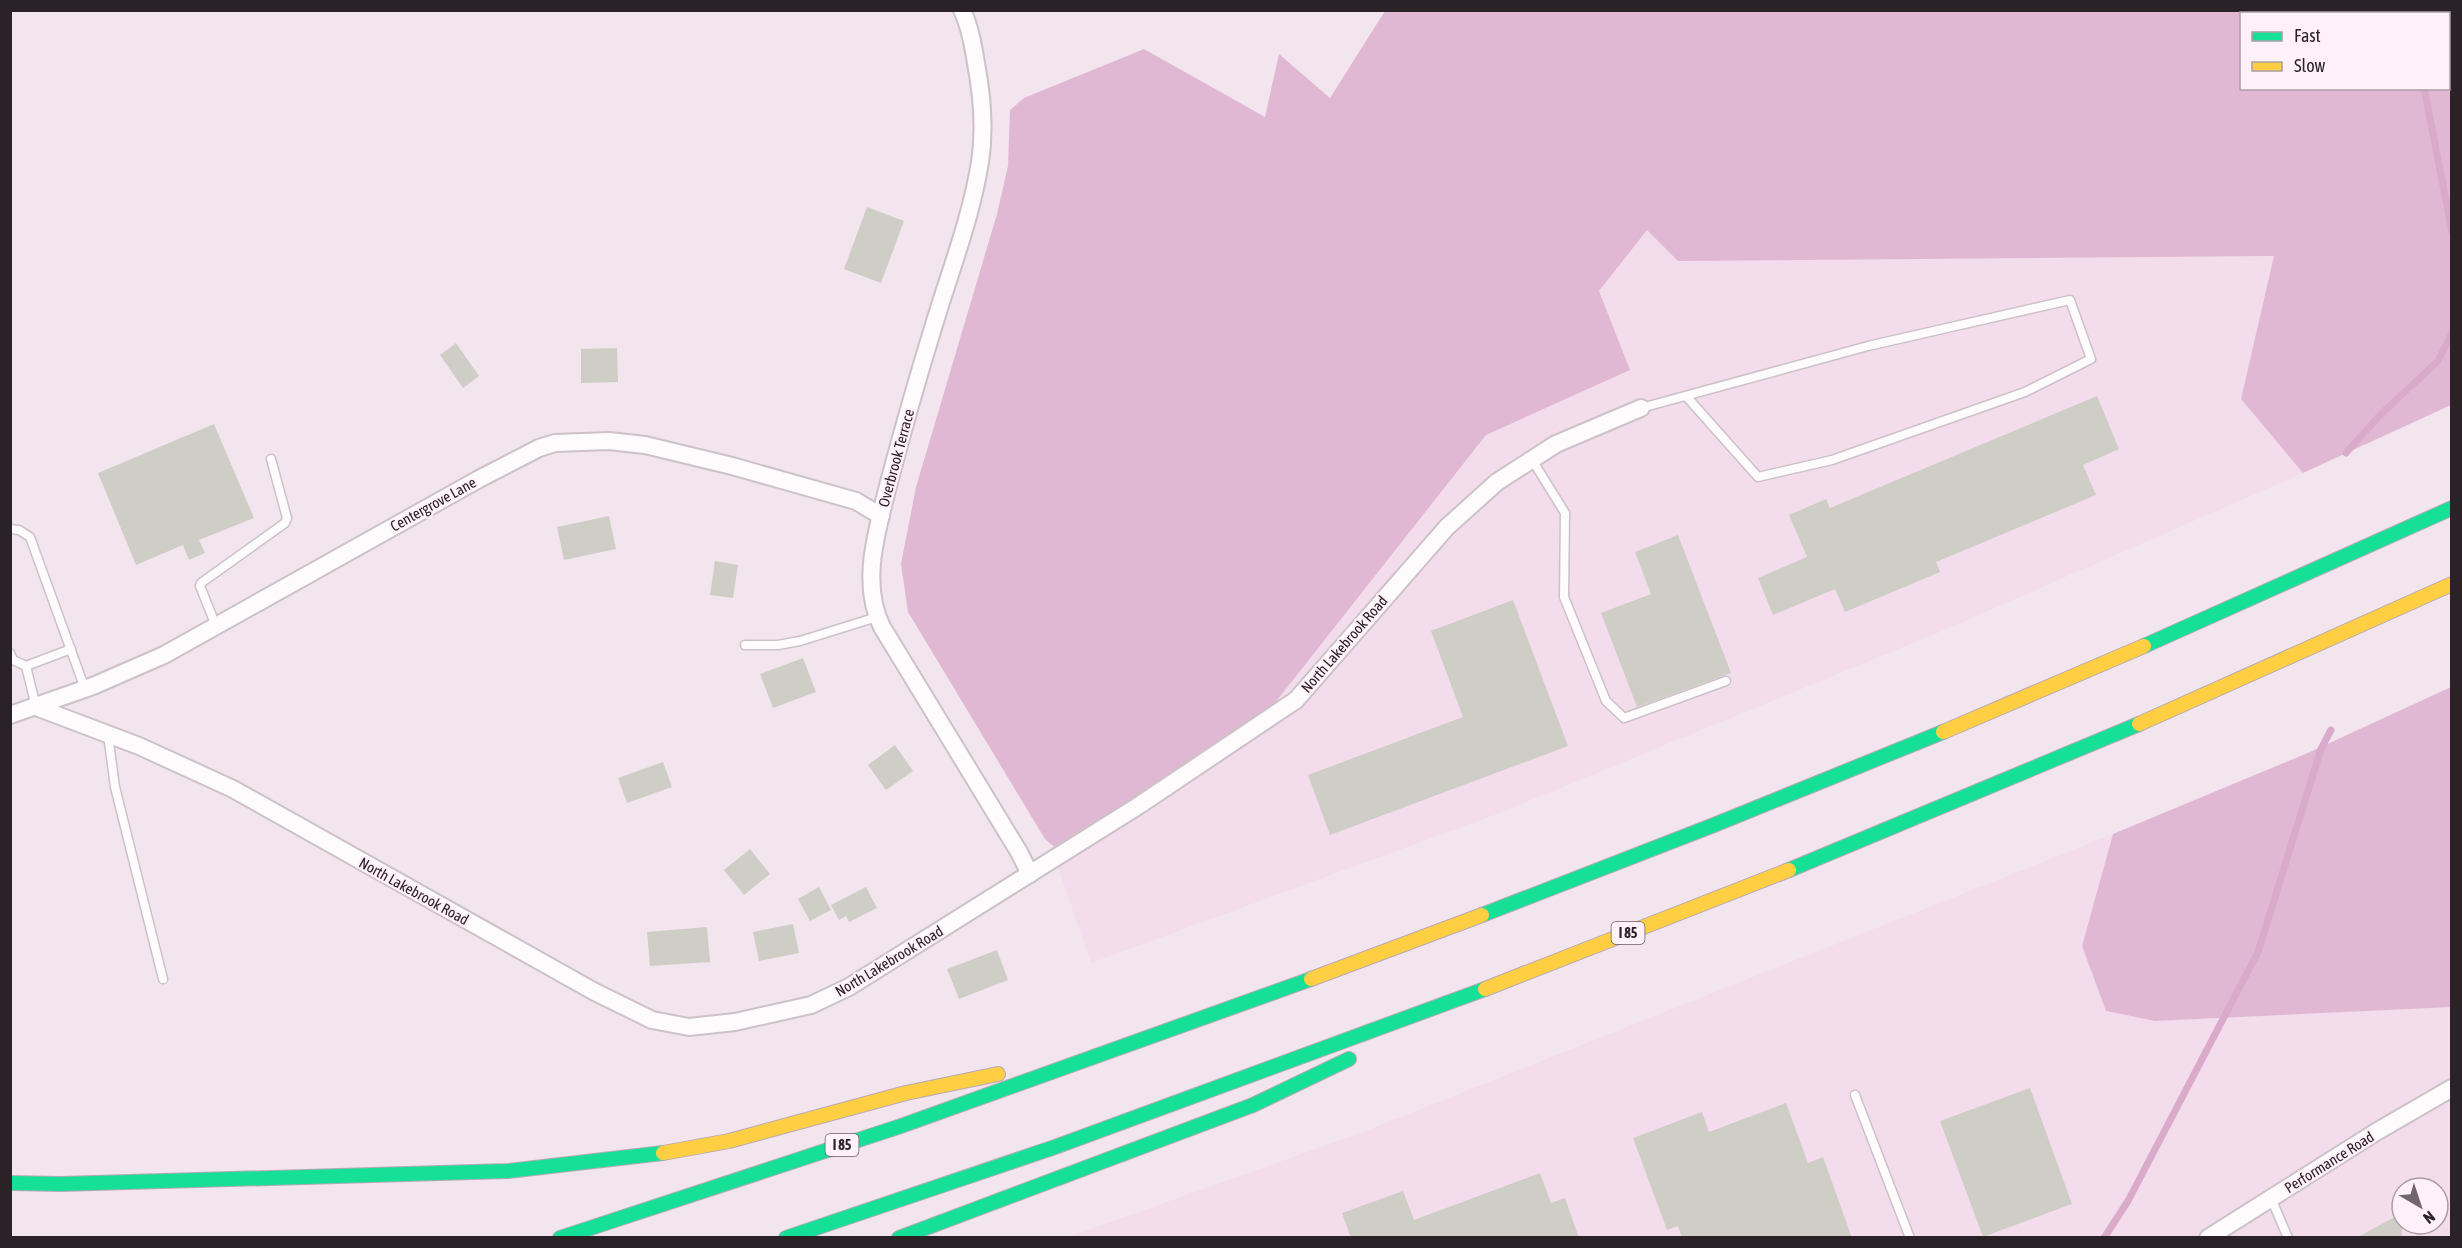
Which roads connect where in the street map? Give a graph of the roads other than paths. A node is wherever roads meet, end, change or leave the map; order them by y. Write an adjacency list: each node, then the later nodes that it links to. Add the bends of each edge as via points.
1 (962, 10): 7 (street, Overbrook Terrace, via 980,82 980,163)
2 (1686, 396): 2 (lane, via 1868,346 2070,300 2091,359 2014,395 1832,460 1758,477); 3 (lane)
3 (1641, 408): 4 (street, North Lakebrook Road)
4 (1531, 458): 16 (lane, via 1565,513 1564,597 1606,701 1624,718); 21 (street, North Lakebrook Road, via 1447,526 1296,700)
5 (271, 459): 11 (lane, via 285,523 201,583)
6 (2451, 508): 25 (highway, I 85, via 2306,576 1897,753 1672,843)
7 (881, 516): 10 (street, Overbrook Terrace, via 871,575); 11 (street, Centergrove Lane, via 856,501 645,446 609,441 555,443 469,484)
8 (10, 529): 13 (lane, via 30,537)
9 (2451, 584): 23 (highway, I 85, via 2057,758)
10 (877, 617): 12 (lane, via 800,641); 21 (street, Overbrook Terrace)
11 (216, 626): 17 (street, Centergrove Lane, via 164,655)
12 (745, 645)
13 (71, 649): 15 (lane); 17 (lane)
14 (10, 653): 15 (lane, via 13,660)
15 (26, 666): 18 (lane)
16 (1726, 681)
17 (85, 689): 18 (street, Centergrove Lane)
18 (36, 707): 19 (street, Centergrove Lane); 20 (street, North Lakebrook Road)
19 (10, 715)
20 (108, 734): 21 (street, North Lakebrook Road, via 233,789 595,992 652,1020 689,1027 735,1022 826,999); 22 (lane, via 115,788)
21 (1030, 874)
22 (163, 980)
23 (1507, 981): 24 (highway); 32 (highway, I 85, via 1159,1109)
24 (1391, 1038)
25 (1123, 1050): 29 (highway, via 906,1093 729,1141 591,1163 508,1171); 31 (highway, I 85)
26 (1359, 1054): 33 (highway, via 1253,1106)
27 (2451, 1088): 30 (street, Performance Road)
28 (1855, 1095): 34 (lane)
29 (10, 1183)
30 (2271, 1198): 35 (street, Performance Road); 36 (lane)
31 (560, 1238)
32 (786, 1238)
33 (899, 1238)
34 (1910, 1238)
35 (2208, 1238)
36 (2288, 1238)

